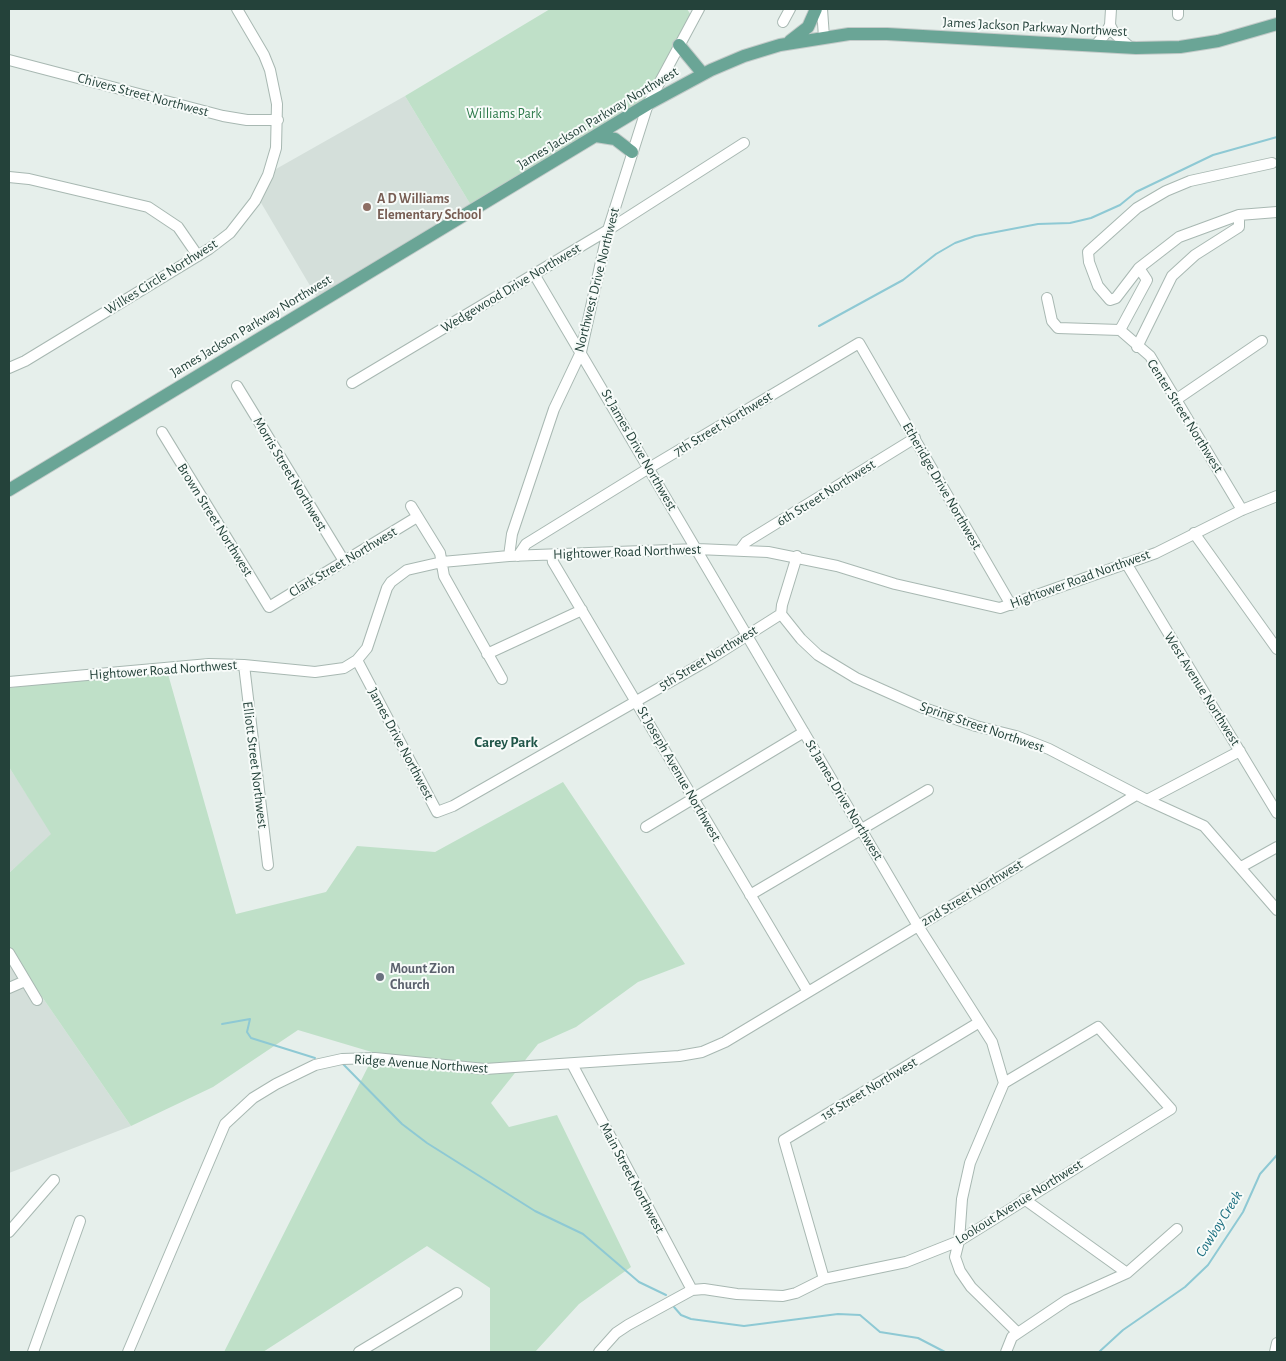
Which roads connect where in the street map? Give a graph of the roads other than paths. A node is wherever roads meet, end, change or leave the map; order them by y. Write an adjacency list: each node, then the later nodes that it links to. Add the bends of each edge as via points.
1 (237, 9): 18 (street, Wilkes Circle Northwest, via 270,70)
2 (699, 9): 12 (street, Northwest Drive Northwest)
3 (790, 9): 7 (street)
4 (816, 9): 11 (main road, via 808,27)
5 (822, 9): 10 (street)
6 (1111, 9): 9 (street)
7 (783, 22)
8 (1277, 24): 14 (main road, James Jackson Parkway Northwest, via 1218,41 1180,47)
9 (1110, 25): 13 (street); 14 (street)
10 (824, 37): 11 (main road, James Jackson Parkway Northwest); 13 (main road, James Jackson Parkway Northwest, via 887,34)
11 (784, 44): 16 (main road, James Jackson Parkway Northwest, via 744,56)
12 (679, 45): 16 (main road); 17 (street, Northwest Drive Northwest)
13 (1095, 46): 14 (main road, James Jackson Parkway Northwest)
14 (1131, 48)
15 (9, 60): 18 (street, Chivers Street Northwest, via 223,116)
16 (703, 74): 17 (main road, James Jackson Parkway Northwest)
17 (648, 104): 19 (main road, James Jackson Parkway Northwest); 21 (street, Northwest Drive Northwest)
18 (278, 120): 27 (street, Wilkes Circle Northwest, via 272,162 255,201 230,233)
19 (596, 136): 21 (main road, via 615,139); 43 (main road, James Jackson Parkway Northwest)
20 (744, 143): 26 (street, Wedgewood Drive Northwest)
21 (632, 152): 26 (street, Northwest Drive Northwest)
22 (1272, 163): 28 (street, via 1190,181 1166,191 1137,208 1088,252 1098,286 1110,300 1116,298)
23 (9, 176): 27 (street, via 148,207 178,227)
24 (1277, 212): 25 (street)
25 (1239, 215): 28 (street, via 1179,237); 33 (street, via 1239,227 1195,255 1172,276)
26 (608, 230): 29 (street, Wedgewood Drive Northwest); 34 (street, Northwest Drive Northwest)
27 (198, 256): 36 (street, Wilkes Circle Northwest)
28 (1139, 268): 31 (street, via 1147,280)
29 (534, 274): 34 (street, St James Drive Northwest); 37 (street, Wedgewood Drive Northwest)
30 (1047, 298): 31 (street, via 1052,321 1058,328)
31 (1120, 330): 33 (street, Center Street Northwest)
32 (1262, 341): 39 (street)
33 (1137, 347): 39 (street, Center Street Northwest, via 1150,356)
34 (581, 352): 42 (street, St James Drive Northwest); 52 (street, Northwest Drive Northwest, via 554,409 512,534)
35 (873, 366): 41 (street, Etheridge Drive Northwest); 42 (street, 7th Street Northwest, via 860,343)
36 (9, 368)
37 (352, 383)
38 (237, 386): 54 (street, Morris Street Northwest)
39 (1176, 399): 46 (street, Center Street Northwest)
40 (162, 432): 58 (street, Brown Street Northwest)
41 (915, 438): 50 (street, 6th Street Northwest, via 746,542); 57 (street, Etheridge Drive Northwest)
42 (649, 468): 49 (street, St James Drive Northwest); 52 (street, 7th Street Northwest, via 526,544)
43 (9, 490)
44 (1277, 496): 46 (street, Hightower Road Northwest)
45 (411, 506): 47 (street)
46 (1242, 510): 48 (street, Hightower Road Northwest)
47 (418, 517): 54 (street, Clark Street Northwest); 55 (street)
48 (1194, 533): 56 (street, Hightower Road Northwest); 62 (street)
49 (697, 549): 50 (street, Hightower Road Northwest); 51 (street, Hightower Road Northwest); 61 (street, St James Drive Northwest)
50 (740, 550): 53 (street, Hightower Road Northwest)
51 (552, 555): 52 (street, Hightower Road Northwest); 59 (street, St Joseph Avenue Northwest)
52 (513, 556): 55 (street, Hightower Road Northwest)
53 (797, 556): 57 (street, Hightower Road Northwest, via 988,607); 60 (street)
54 (344, 562): 58 (street, Clark Street Northwest)
55 (442, 562): 63 (street, via 444,576); 64 (street, Hightower Road Northwest, via 407,570 391,582 369,642)
56 (1126, 564): 57 (street, Hightower Road Northwest, via 1046,589); 70 (street, West Avenue Northwest)
57 (1011, 605)
58 (269, 607)
59 (582, 610): 63 (street); 68 (street, St Joseph Avenue Northwest)
60 (781, 614): 61 (street, 5th Street Northwest); 72 (street, Spring Street Northwest, via 818,655 856,678 921,707 1049,749)
61 (747, 634): 68 (street, 5th Street Northwest); 69 (street, St James Drive Northwest)
62 (1277, 649)
63 (488, 654): 66 (street)
64 (357, 660): 65 (street, Hightower Road Northwest, via 344,668 314,672); 75 (street, James Drive Northwest, via 437,812)
65 (244, 665): 67 (street, Hightower Road Northwest, via 209,664); 80 (street, Elliott Street Northwest)
66 (502, 679)
67 (9, 682)
68 (636, 700): 73 (street, St Joseph Avenue Northwest); 75 (street, 5th Street Northwest)
69 (804, 732): 73 (street); 78 (street, St James Drive Northwest)
70 (1240, 751): 74 (street); 76 (street, West Avenue Northwest)
71 (928, 790): 78 (street)
72 (1136, 795): 74 (street, Spring Street Northwest); 84 (street, 2nd Street Northwest)
73 (693, 798): 77 (street); 82 (street, St Joseph Avenue Northwest)
74 (1147, 800): 81 (street, Spring Street Northwest, via 1204,826)
75 (453, 806)
76 (1277, 814)
77 (646, 827)
78 (861, 829): 82 (street); 84 (street, St James Drive Northwest)
79 (1277, 847): 81 (street)
80 (268, 865)
81 (1241, 867): 83 (street, Spring Street Northwest)
82 (750, 894): 88 (street, St Joseph Avenue Northwest)
83 (1277, 910)
84 (918, 926): 88 (street, 2nd Street Northwest); 90 (street, St James Drive Northwest)
85 (9, 953): 86 (street)
86 (25, 981): 87 (street); 89 (street)
87 (9, 988)
88 (808, 992): 91 (street, Ridge Avenue Northwest, via 725,1042 702,1052)
89 (36, 1000)
90 (978, 1022): 92 (street, St James Drive Northwest, via 992,1042); 100 (street, 1st Street Northwest, via 784,1140)
91 (572, 1064): 101 (street, Main Street Northwest); 106 (street, Ridge Avenue Northwest, via 485,1069 375,1058 342,1059 315,1065 253,1098 232,1115 219,1134)
92 (1004, 1083): 94 (street, Lookout Avenue Northwest, via 1098,1027 1171,1109); 98 (street, via 970,1163 962,1199)
93 (54, 1180): 97 (street)
94 (1024, 1199): 98 (street, Lookout Avenue Northwest); 99 (street)
95 (80, 1221): 105 (street)
96 (1178, 1229): 99 (street)
97 (9, 1232)
98 (959, 1241): 100 (street, Lookout Avenue Northwest, via 906,1262); 103 (street, via 955,1257 960,1271)
99 (1127, 1273): 103 (street, via 1067,1300)
100 (824, 1279): 101 (street, Lookout Avenue Northwest, via 783,1296)
101 (692, 1290): 108 (street, via 628,1325)
102 (457, 1293): 107 (street)
103 (1018, 1333): 109 (street, via 1012,1337)
104 (1277, 1343): 110 (street)
105 (33, 1352)
106 (128, 1352)
107 (359, 1352)
108 (599, 1352)
109 (1006, 1352)
110 (1275, 1352)

